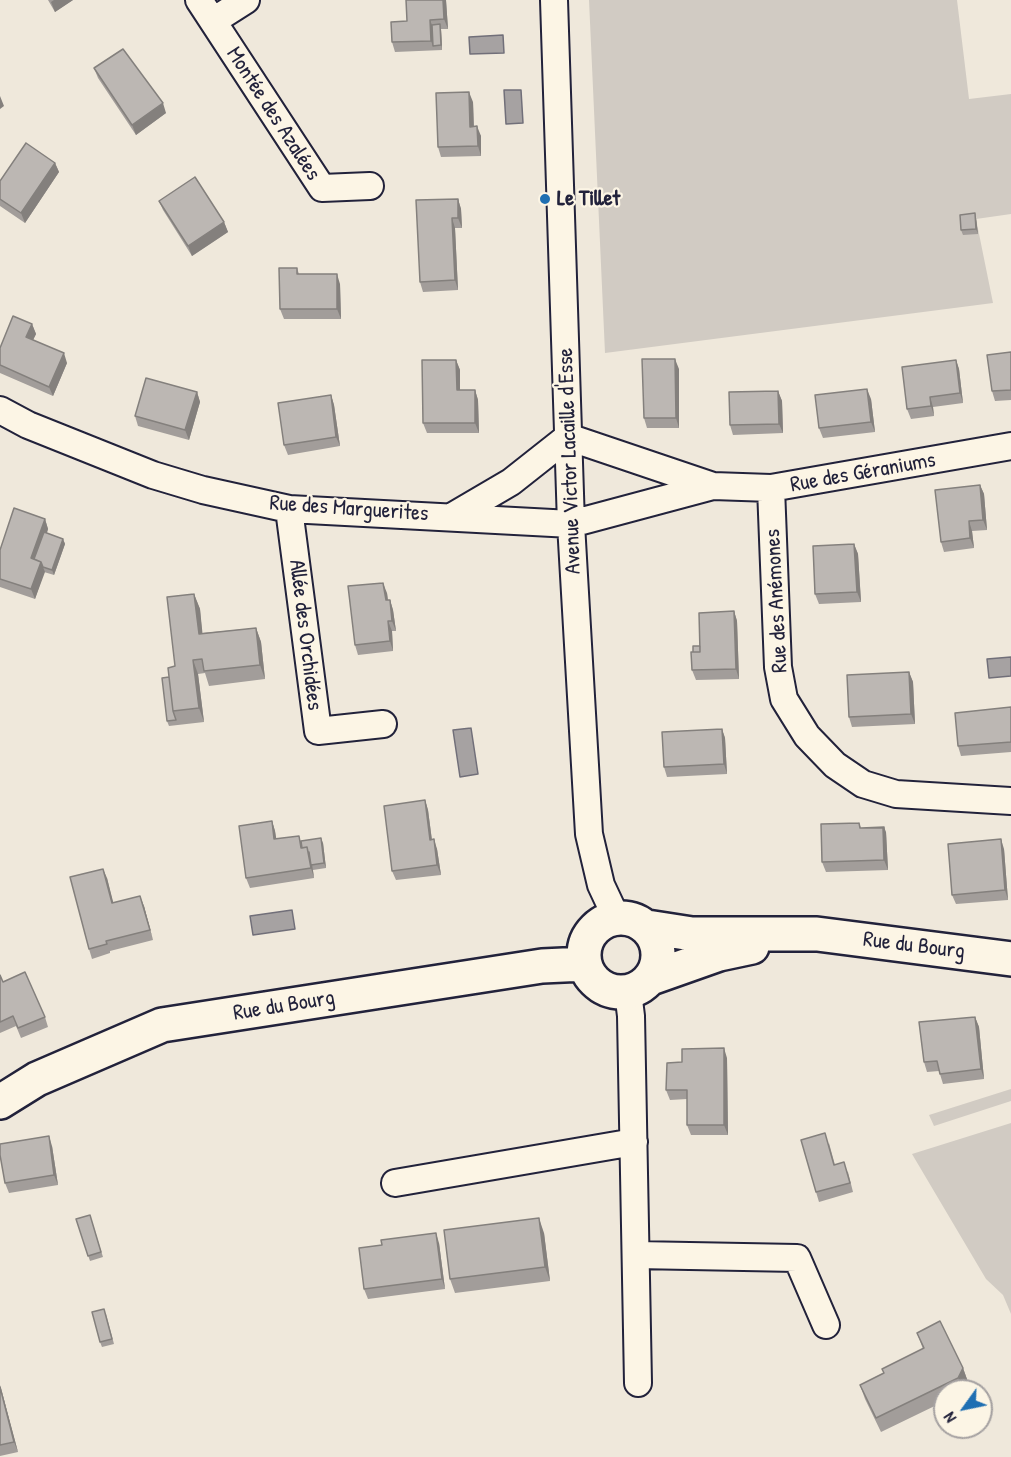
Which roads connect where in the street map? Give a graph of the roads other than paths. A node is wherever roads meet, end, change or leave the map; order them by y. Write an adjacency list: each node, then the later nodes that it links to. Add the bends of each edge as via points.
1 (199, 0): 4 (street, Montée des Azalées)
2 (246, 0): 4 (street)
3 (554, 0): 7 (street, Avenue Victor Lacaille d'Esse)
4 (213, 21): 5 (street, Montée des Azalées, via 322,188)
5 (370, 186)
6 (0, 410): 11 (street, Rue des Marguerites, via 153,475)
7 (568, 437): 9 (street, Rue des Géraniums); 12 (street, via 511,482); 13 (street, Avenue Victor Lacaille d'Esse)
8 (1011, 446): 10 (street, Rue des Géraniums)
9 (713, 486): 10 (street, Rue des Géraniums); 13 (street, Rue des Géraniums)
10 (771, 488): 15 (street, Rue des Anémones, via 778,667 784,699 807,736 835,765 863,783 896,794)
11 (288, 509): 12 (street, Rue des Marguerites); 14 (street, Allée des Orchidées, via 318,731)
12 (453, 516): 13 (street, Rue des Marguerites)
13 (571, 524): 16 (street, Avenue Victor Lacaille d'Esse, via 590,834 601,885)
14 (383, 724)
15 (1011, 801)
16 (616, 917): 17 (street, via 632,919); 20 (street, via 604,921 587,939)
17 (647, 927): 18 (street, Rue du Bourg, via 692,934); 21 (street, via 658,946 657,969)
18 (817, 934): 19 (street, Rue du Bourg); 21 (street, Rue du Bourg, via 719,954)
19 (1011, 959)
20 (585, 964): 21 (street, via 591,977 614,992); 22 (street, Rue du Bourg, via 542,966 162,1025 37,1078)
21 (639, 985): 23 (street, via 631,1016)
22 (0, 1102)
23 (634, 1142): 24 (street); 25 (street)
24 (395, 1183)
25 (636, 1254): 26 (street, via 797,1258); 27 (street)
26 (826, 1324)
27 (638, 1383)

